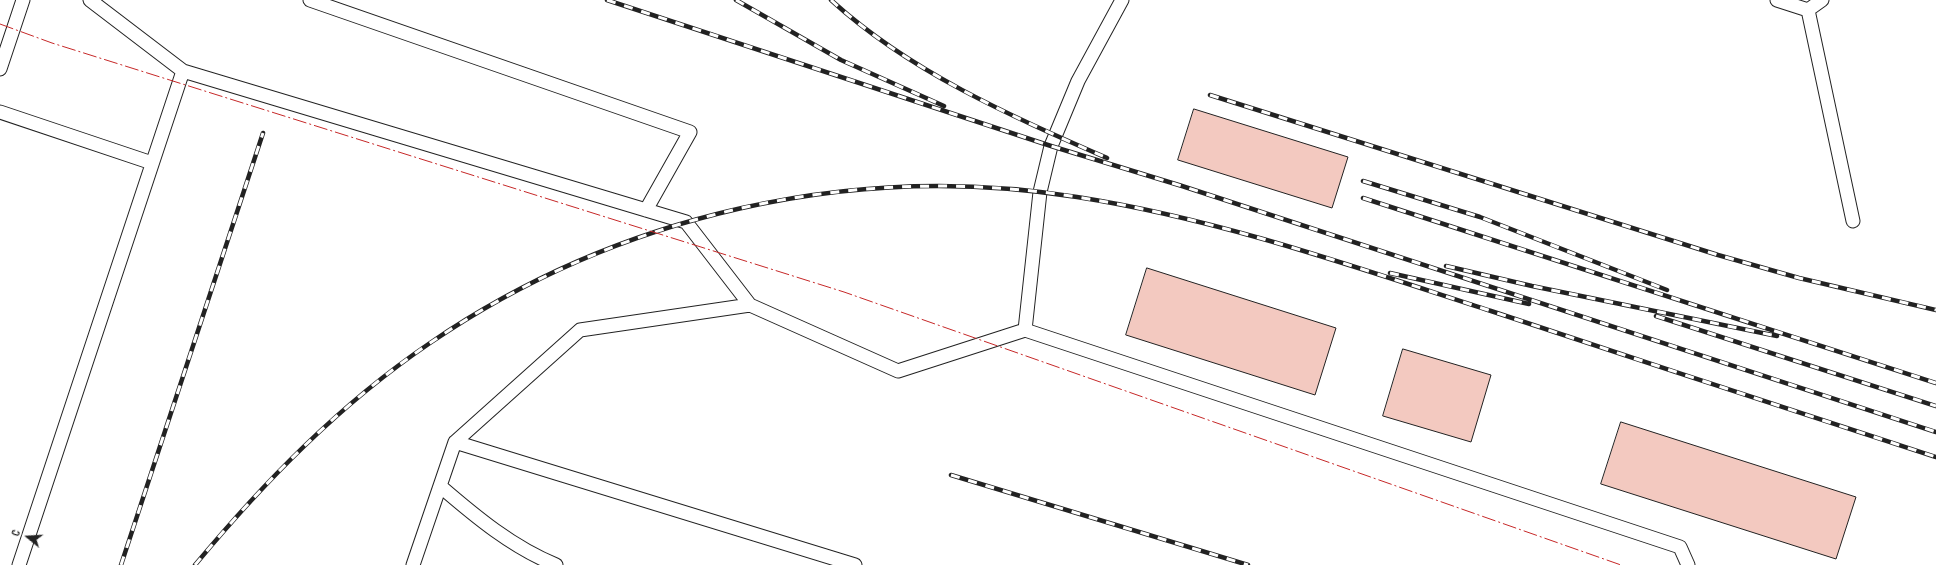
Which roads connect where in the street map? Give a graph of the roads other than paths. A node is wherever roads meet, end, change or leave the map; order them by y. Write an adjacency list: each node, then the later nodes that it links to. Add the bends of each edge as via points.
1 (23, 0): 8 (lane)
2 (90, 0): 9 (lane)
3 (310, 0): 12 (lane, via 690,132)
4 (1122, 0): 15 (lane, via 1078,81 1051,146 1040,192)
5 (1777, 0): 7 (lane)
6 (1822, 0): 7 (lane)
7 (1808, 10): 13 (lane)
8 (0, 69)
9 (183, 72): 11 (lane); 12 (lane)
10 (0, 112): 11 (lane)
11 (152, 163): 18 (lane)
12 (646, 210): 14 (lane, via 686,222)
13 (1853, 221)
14 (750, 305): 15 (lane, via 898,371); 16 (lane, via 580,330)
15 (1024, 330): 22 (lane, via 1680,547)
16 (454, 442): 17 (lane); 21 (lane)
17 (440, 486): 19 (lane); 20 (lane, via 498,534 536,557)
18 (19, 565)
19 (413, 565)
20 (556, 565)
21 (855, 565)
22 (1688, 565)

